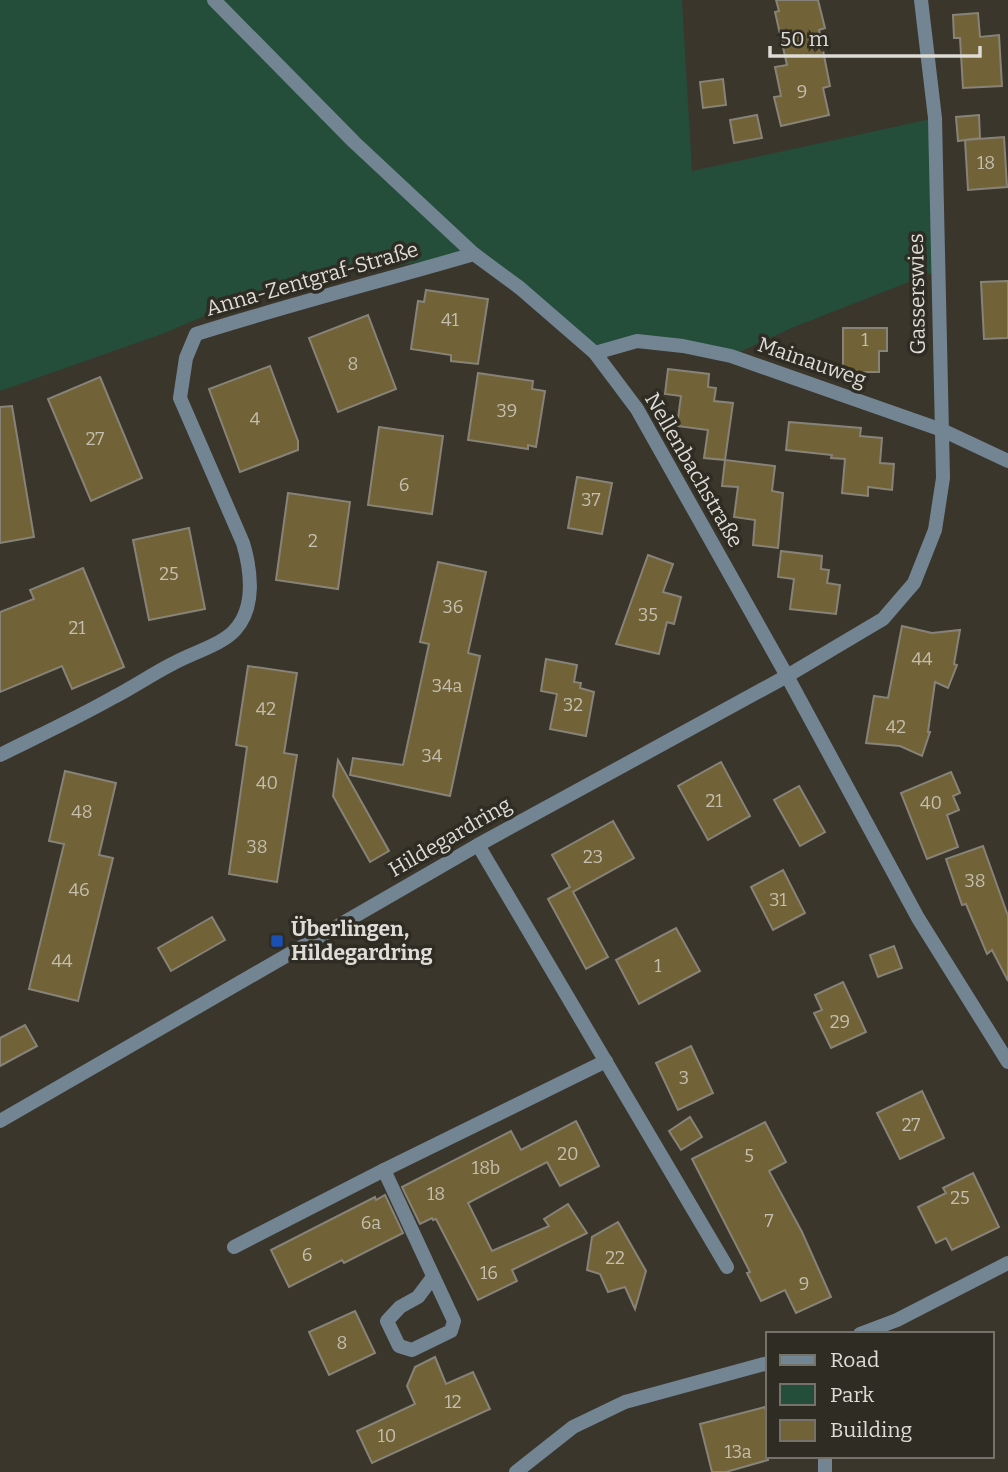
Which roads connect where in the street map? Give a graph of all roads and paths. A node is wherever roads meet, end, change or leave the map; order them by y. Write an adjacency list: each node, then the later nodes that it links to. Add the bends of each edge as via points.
1 (214, 0): 3 (street, Nellenbachstraße)
2 (921, 0): 5 (street, Gasserswies, via 935,118)
3 (474, 254): 4 (street, Nellenbachstraße); 9 (street, Anna-Zentgraf-Straße, via 196,334 186,358 180,398 249,562 249,594 242,619 234,631 215,643)
4 (595, 353): 5 (street, Mainauweg, via 637,341 731,356); 8 (street, Nellenbachstraße, via 637,409)
5 (942, 430): 6 (street, Mainauweg); 7 (street, Gasserswies, via 943,478 935,530)
6 (1008, 461)
7 (914, 583): 8 (street, Hildegardring, via 883,620)
8 (787, 676): 10 (street, Hildegardring); 12 (street, Nellenbachstraße, via 918,918)
9 (0, 755)
10 (478, 845): 11 (street); 13 (street, Hildegardring)
11 (606, 1061): 14 (street); 17 (street)
12 (1008, 1062)
13 (0, 1121)
14 (384, 1170): 15 (street); 18 (street)
15 (234, 1247)
16 (1008, 1263): 19 (street)
17 (727, 1267)
18 (433, 1277): 18 (street, via 454,1321 450,1331 412,1350 399,1346 387,1321 418,1297)
19 (865, 1332)
20 (766, 1364): 21 (street, via 625,1402 573,1427)
21 (526, 1469)

